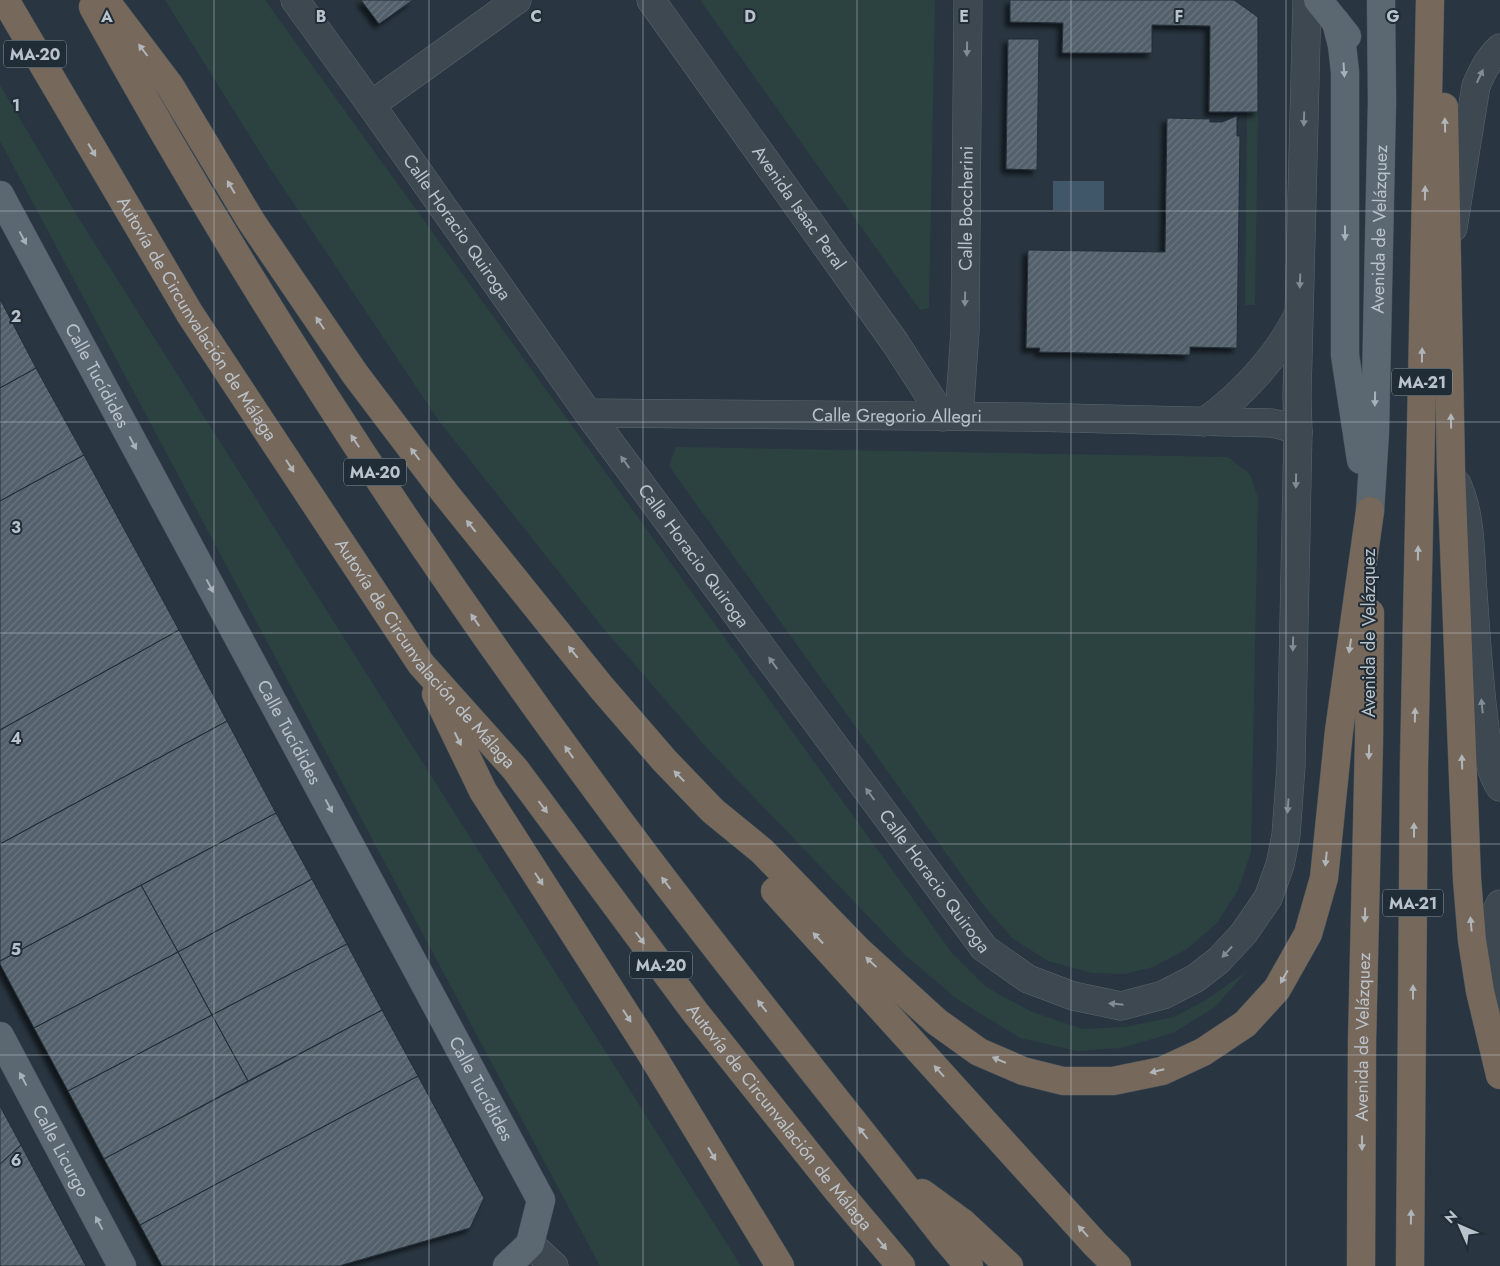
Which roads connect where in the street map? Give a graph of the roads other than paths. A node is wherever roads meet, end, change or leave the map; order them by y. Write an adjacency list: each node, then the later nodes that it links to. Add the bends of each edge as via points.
1 (5, 0): 25 (highway, Autovía de Circunvalación de Málaga / MA-20, one-way to 25, via 190,314)
2 (90, 0): 31 (highway, MA-20, one-way to 2, via 689,914 457,595 291,346 143,98)
3 (105, 0): 27 (highway, one-way to 3, via 601,687 445,493 355,374 252,221 170,86)
4 (295, 0): 15 (street, Calle Horacio Quiroga)
5 (517, 0): 15 (street)
6 (651, 0): 20 (street, Avenida Isaac Peral)
7 (968, 0): 20 (street, Calle Boccherini, one-way to 20, via 965,330)
8 (1307, 0): 18 (street, one-way to 18)
9 (1318, 0): 12 (main road)
10 (1381, 0): 14 (main road, Avenida de Velázquez)
11 (1431, 0): 17 (highway, one-way to 11, via 1444,99); 42 (highway, MA-21, one-way to 11, via 1414,764)
12 (1336, 22): 14 (main road, via 1368,67); 24 (main road, one-way to 24, via 1345,72 1346,355)
13 (1500, 48): 17 (street, one-way to 13, via 1476,86 1484,68)
14 (1382, 101): 24 (main road, Avenida de Velázquez, one-way to 24, via 1375,432)
15 (371, 105): 19 (street, Calle Horacio Quiroga)
16 (0, 195): 32 (main road, Calle Tucídides, one-way to 32, via 541,1200)
17 (1448, 262): 23 (highway, one-way to 17)
18 (1299, 313): 21 (street, via 1270,359 1224,408); 22 (street)
19 (588, 413): 20 (street, Calle Gregorio Allegri); 22 (street, Calle Horacio Quiroga, one-way to 19, via 1291,766 1286,835 1280,865 1268,898 1244,933 1219,960 1196,978 1163,995 1121,1006 1073,996 1028,979 984,948)
20 (951, 416): 21 (street, Calle Gregorio Allegri)
21 (1204, 422): 22 (street, Calle Gregorio Allegri, via 1271,423)
22 (1298, 432)
23 (1452, 470): 26 (street, one-way to 23, via 1489,759 1484,719 1469,528 1462,494); 30 (highway, one-way to 23, via 1480,991 1467,879)
24 (1370, 511): 27 (highway, one-way to 27, via 1339,731 1324,878 1308,934 1277,989 1246,1024 1203,1052 1162,1071 1113,1081 1063,1081 1023,1071 979,1052 937,1022 858,950 762,852); 41 (highway, Avenida de Velázquez / MA-21, one-way to 41)
25 (421, 664): 36 (highway, one-way to 36, via 483,791 652,1055); 37 (highway, Autovía de Circunvalación de Málaga / MA-20, one-way to 37, via 515,769 702,1019)
26 (1500, 787)
27 (713, 811): 40 (highway, one-way to 27, via 748,861)
28 (1500, 904): 30 (street, via 1492,920 1489,943)
29 (0, 1036): 33 (main road, Calle Licurgo, one-way to 29)
30 (1498, 1068)
31 (893, 1171): 38 (highway, MA-20); 39 (highway, via 963,1224)
32 (530, 1244): 34 (main road); 35 (street)
33 (122, 1266)
34 (507, 1266)
35 (554, 1266)
36 (780, 1266)
37 (901, 1266)
38 (969, 1266)
39 (1009, 1266)
40 (1117, 1266)
41 (1361, 1266)
42 (1410, 1266)

